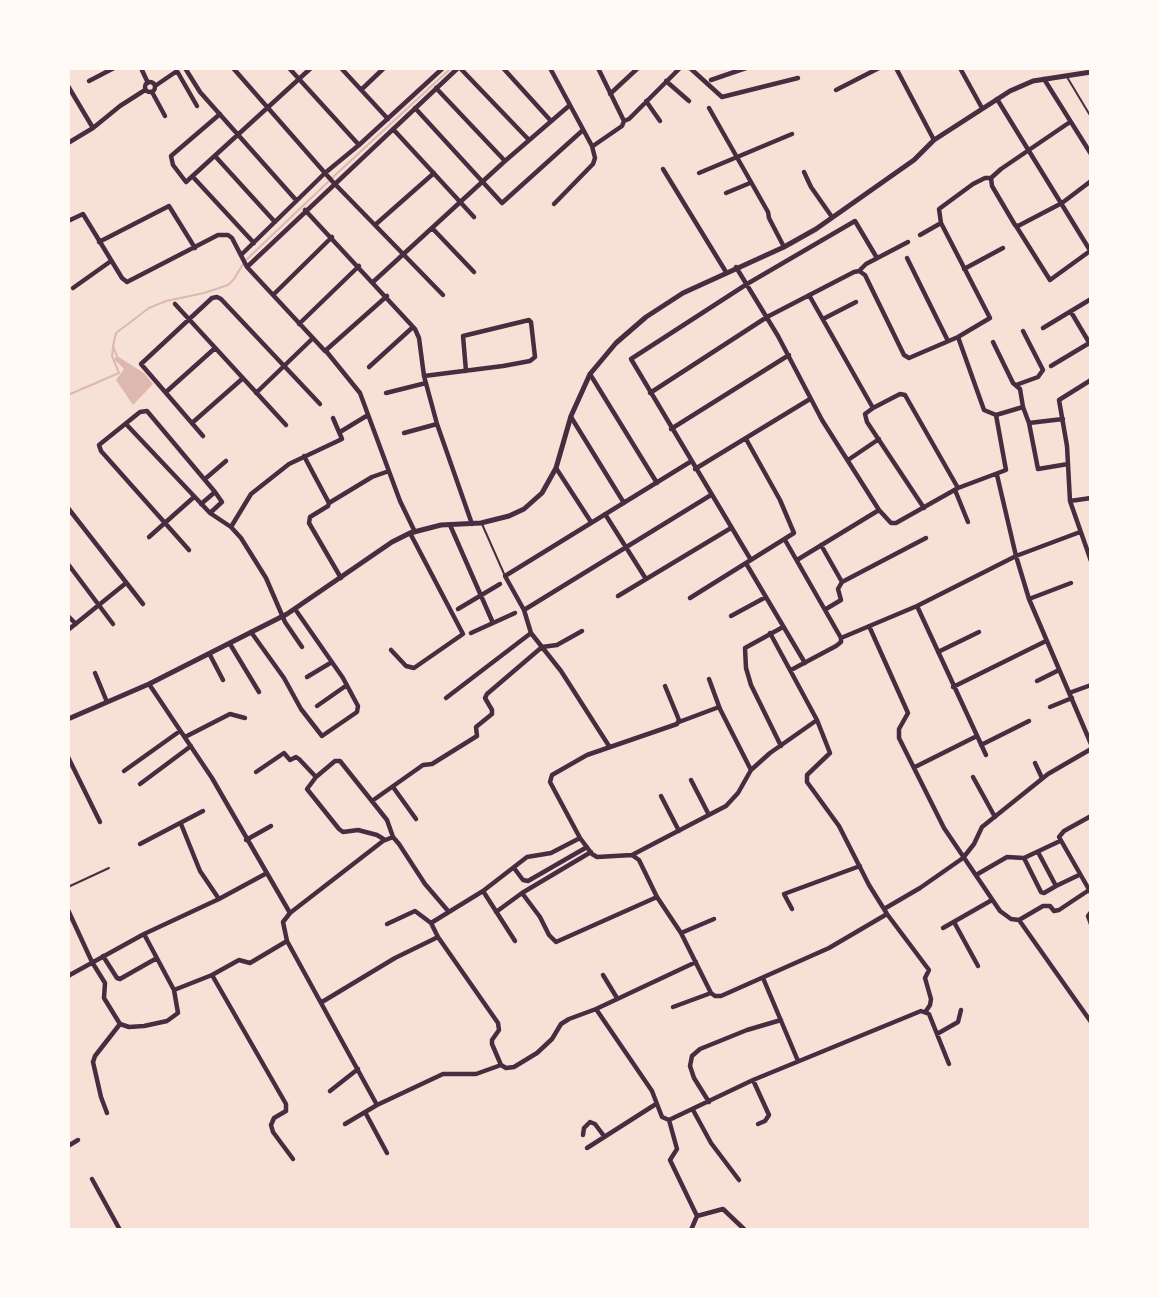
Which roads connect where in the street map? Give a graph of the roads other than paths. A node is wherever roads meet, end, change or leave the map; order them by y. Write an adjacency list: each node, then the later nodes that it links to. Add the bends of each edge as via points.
1 (114, 68): 28 (street)
2 (141, 68): 30 (street)
3 (185, 68): 48 (street)
4 (233, 68): 44 (street)
5 (289, 68): 26 (street)
6 (311, 68): 26 (street)
7 (341, 68): 35 (street)
8 (384, 68): 35 (street)
9 (443, 68): 51 (street)
10 (459, 68): 33 (street); 61 (street)
11 (551, 68): 42 (street)
12 (598, 68): 38 (street)
13 (638, 68): 38 (street)
14 (680, 68): 29 (street)
15 (690, 68): 24 (street, via 722,97)
16 (879, 68): 36 (street)
17 (896, 68): 62 (street)
18 (960, 68): 47 (street)
19 (504, 69): 52 (street)
20 (742, 69): 27 (street)
21 (176, 70): 32 (street); 43 (street)
22 (1091, 72): 23 (street)
23 (1066, 76): 25 (street); 50 (lane)
24 (799, 78)
25 (1044, 78): 39 (street); 55 (street)
26 (299, 79): 44 (street); 64 (street)
27 (711, 80)
28 (89, 81)
29 (666, 81): 40 (street); 41 (street)
30 (148, 83): 32 (street); 34 (street)
31 (68, 86): 56 (street)
32 (155, 86): 37 (street)
33 (436, 88): 45 (street); 70 (street)
34 (145, 90): 37 (street); 56 (street)
35 (361, 90): 51 (street)
36 (836, 90)
37 (152, 92): 49 (street)
38 (610, 94): 53 (street)
39 (996, 99): 47 (street); 66 (street)
40 (646, 101): 53 (street); 54 (street)
41 (689, 101)
42 (570, 105): 52 (street); 58 (street)
43 (197, 106)
44 (269, 107): 60 (street); 75 (street)
45 (415, 108): 57 (street); 80 (street)
46 (709, 108): 69 (street)
47 (982, 108): 62 (street)
48 (220, 114): 60 (street); 76 (street, via 171,156 180,178 186,182)
49 (166, 116)
50 (1091, 117)
51 (388, 119): 64 (street)
52 (551, 121): 61 (street)
53 (624, 121): 65 (street)
54 (660, 121)
55 (1070, 122): 66 (street); 67 (street)
56 (93, 128): 63 (street)
57 (393, 129): 73 (street); 79 (street)
58 (583, 130): 65 (street); 80 (street, via 505,202)
59 (792, 134): 69 (street)
60 (239, 135): 68 (street); 83 (street)
61 (529, 140): 70 (street)
62 (934, 140): 89 (street, via 914,160)
63 (68, 143)
64 (359, 145): 75 (street)
65 (592, 146): 86 (street, via 593,164)
66 (1029, 150): 77 (street); 85 (street)
67 (1091, 154)
68 (215, 156): 76 (street); 91 (street)
69 (736, 157): 74 (street); 81 (street)
70 (505, 161): 80 (street)
71 (663, 169): 116 (street)
72 (804, 172): 89 (street)
73 (434, 173): 84 (street); 93 (street)
74 (699, 173)
75 (326, 174): 79 (street); 83 (street)
76 (193, 177): 100 (street)
77 (990, 178): 92 (street, via 941,206); 94 (street)
78 (1091, 181): 85 (street)
79 (333, 182): 87 (street); 93 (street)
80 (482, 183): 84 (street)
81 (750, 183): 82 (street); 101 (street)
82 (726, 193)
83 (296, 200): 91 (street)
84 (461, 202): 88 (street); 95 (street)
85 (1062, 203): 94 (street); 104 (street)
86 (554, 204)
87 (305, 210): 97 (street); 110 (street)
88 (474, 217)
89 (832, 217): 101 (street)
90 (68, 221): 98 (street, via 83,214)
91 (275, 222): 100 (street)
92 (941, 223): 96 (street); 113 (street)
93 (375, 225): 105 (street)
94 (1016, 226): 104 (street, via 1050,280)
95 (433, 229): 105 (street); 115 (street)
96 (920, 235)
97 (332, 237): 111 (street); 120 (street)
98 (99, 242): 102 (street, via 169,206); 109 (street)
99 (908, 242): 107 (street)
100 (254, 243): 106 (street)
101 (784, 247): 112 (street)
102 (195, 248): 106 (street, via 224,234 232,238); 109 (street, via 132,281 124,281)
103 (1003, 248): 113 (street)
104 (1091, 251)
105 (403, 256): 117 (street); 121 (street)
106 (241, 257): 110 (street)
107 (877, 258): 114 (street); 118 (street, via 855,221)
108 (907, 258): 137 (street)
109 (111, 261): 119 (street)
110 (246, 266): 120 (street)
111 (359, 266): 117 (street); 131 (street)
112 (736, 267): 116 (street); 118 (street)
113 (964, 269): 135 (street, via 990,317)
114 (859, 271): 122 (street); 137 (street, via 906,357)
115 (474, 272)
116 (726, 272): 147 (street, via 646,317)
117 (373, 282): 123 (street)
118 (747, 284): 128 (street); 156 (street, via 633,355 633,365)
119 (73, 288)
120 (273, 295): 131 (street)
121 (443, 295)
122 (809, 295): 128 (street); 130 (street)
123 (387, 296): 132 (street); 141 (street)
124 (1091, 299): 127 (street)
125 (856, 302): 130 (street)
126 (175, 304): 129 (street)
127 (1071, 312): 133 (street); 139 (street)
128 (767, 317): 142 (street); 156 (street)
129 (188, 319): 140 (street); 143 (street, via 217,297); 153 (street, via 141,364)
130 (823, 319): 160 (street)
131 (299, 324): 136 (street)
132 (413, 327): 145 (street); 148 (street)
133 (1043, 328)
134 (1023, 331): 152 (street, via 1042,370 1038,377)
135 (958, 337): 137 (street); 162 (street, via 984,410)
136 (312, 339): 141 (street); 143 (street)
137 (948, 341)
138 (993, 341): 152 (street)
139 (1090, 343): 144 (street)
140 (214, 349): 149 (street); 153 (street)
141 (325, 351): 161 (street, via 358,391)
142 (789, 355): 157 (street); 171 (street)
143 (284, 366): 154 (street); 158 (street)
144 (1051, 366)
145 (369, 367)
146 (466, 371): 146 (street, via 463,336 529,320 533,360); 148 (street)
147 (590, 374): 163 (street); 187 (street)
148 (424, 376): 151 (street)
149 (242, 379): 154 (street); 166 (street)
150 (1091, 380): 165 (street, via 1059,400)
151 (426, 383): 155 (street); 169 (street)
152 (1016, 385): 159 (street)
153 (166, 392): 166 (street)
154 (256, 393): 170 (street)
155 (386, 393)
156 (649, 393): 171 (street)
157 (810, 399): 175 (street); 178 (street)
158 (320, 404)
159 (1023, 407): 162 (street); 167 (street)
160 (873, 408): 176 (street, via 865,417); 188 (street, via 905,395)
161 (369, 415): 172 (street); 184 (street)
162 (996, 415): 185 (street, via 1006,466)
163 (571, 416): 182 (street); 195 (street)
164 (332, 418): 172 (street)
165 (1063, 419): 167 (street); 181 (street)
166 (192, 423): 174 (street)
167 (1029, 423): 181 (street, via 1038,469)
168 (126, 424): 186 (street, via 146,411); 191 (street); 204 (street, via 99,447)
169 (437, 424): 173 (street); 206 (street)
170 (286, 425)
171 (671, 429): 180 (street)
172 (340, 432): 177 (street, via 340,441)
173 (404, 433)
174 (203, 436)
175 (746, 439): 183 (street); 214 (street, via 794,529)
176 (879, 439): 178 (street); 198 (street)
177 (304, 456): 194 (street); 208 (street, via 251,494)
178 (848, 460): 199 (street)
179 (226, 461): 186 (street)
180 (690, 462): 183 (street); 187 (street)
181 (1068, 464): 193 (street)
182 (556, 468): 202 (street); 205 (street, via 530,505)
183 (695, 469): 190 (street)
184 (389, 471): 194 (street); 210 (street)
185 (997, 475): 188 (street); 218 (street)
186 (205, 479): 189 (street)
187 (657, 483): 195 (street)
188 (957, 489): 198 (street); 203 (street)
189 (215, 492): 196 (street); 200 (street, via 222,502)
190 (710, 495): 209 (street); 215 (street)
191 (194, 497): 196 (street); 204 (street)
192 (1091, 498): 193 (street)
193 (1070, 500): 211 (street)
194 (329, 503): 224 (street, via 309,521)
195 (624, 503): 201 (street)
196 (201, 504): 200 (street)
197 (68, 508): 227 (street)
198 (924, 508): 199 (street, via 896,523 886,520)
199 (879, 510): 216 (street)
200 (210, 513): 208 (street)
201 (605, 514): 202 (street); 215 (street)
202 (591, 522): 223 (street)
203 (968, 522)
204 (165, 523): 212 (street); 217 (street)
205 (481, 523): 206 (street); 223 (lane)
206 (472, 524): 207 (street)
207 (450, 525): 210 (street); 230 (street)
208 (231, 527): 244 (street, via 253,555)
209 (731, 528): 221 (street); 225 (street)
210 (412, 532): 224 (street); 263 (street, via 463,634 414,668)
211 (1080, 532): 218 (street); 220 (street)
212 (149, 537)
213 (926, 538): 226 (street)
214 (785, 540): 219 (street); 221 (street)
215 (626, 545): 225 (street); 241 (street)
216 (821, 545): 219 (street); 226 (street)
217 (189, 550)
218 (1016, 556): 234 (street); 237 (street)
219 (797, 560): 240 (street)
220 (1091, 561)
221 (749, 562): 232 (street); 233 (street)
222 (68, 564): 235 (street)
223 (505, 576): 241 (street)
224 (341, 578): 238 (street)
225 (646, 579): 231 (street)
226 (842, 582): 240 (street, via 838,589 841,600)
227 (126, 583): 235 (street); 236 (street)
228 (1071, 583): 234 (street)
229 (500, 584): 230 (street)
230 (479, 595): 239 (street); 246 (street)
231 (618, 596)
232 (766, 597): 245 (street); 250 (street)
233 (690, 598)
234 (1029, 599): 259 (street)
235 (100, 603): 247 (street); 248 (street)
236 (143, 604)
237 (917, 606): 249 (street); 264 (street)
238 (295, 609): 244 (street); 266 (street)
239 (458, 609)
240 (825, 609): 258 (street)
241 (524, 610): 256 (street)
242 (515, 612): 246 (street)
243 (68, 616): 247 (street)
244 (282, 616): 253 (street); 261 (street)
245 (731, 616)
246 (492, 623): 255 (street)
247 (76, 624): 251 (street)
248 (113, 624)
249 (869, 626): 258 (street); 303 (street, via 908,713 897,733)
250 (783, 627): 257 (street); 267 (street)
251 (68, 630)
252 (582, 631): 262 (street)
253 (251, 632): 260 (street); 276 (street, via 320,736 358,711)
254 (979, 632): 264 (street)
255 (471, 633)
256 (531, 633): 262 (street); 282 (street)
257 (771, 633): 268 (street); 298 (street, via 745,648 746,668)
258 (841, 638): 267 (street, via 836,646)
259 (1046, 641): 269 (street); 279 (street)
260 (230, 644): 265 (street); 280 (street)
261 (302, 647)
262 (542, 648): 297 (street); 312 (street, via 487,694 492,714 476,727 477,736)
263 (391, 650)
264 (938, 652): 279 (street)
265 (210, 655): 273 (street); 275 (street)
266 (332, 662): 271 (street); 276 (street)
267 (805, 663): 268 (street)
268 (791, 670): 289 (street)
269 (1059, 670): 274 (street); 281 (street)
270 (95, 673): 283 (street)
271 (307, 677)
272 (709, 679): 285 (street)
273 (223, 680)
274 (1037, 681)
275 (149, 684): 283 (street); 292 (street)
276 (347, 685): 284 (street)
277 (665, 685): 291 (street)
278 (1091, 685): 281 (street)
279 (953, 687): 293 (street)
280 (259, 692)
281 (1071, 696): 286 (street); 299 (street)
282 (446, 698)
283 (107, 702): 288 (street)
284 (317, 706)
285 (719, 707): 291 (street); 304 (street)
286 (1051, 707)
287 (245, 718): 294 (street, via 230,714)
288 (68, 719)
289 (817, 720): 298 (street); 335 (street, via 830,754 807,775 807,782 839,826)
290 (1029, 721): 295 (street)
291 (678, 723): 297 (street)
292 (180, 731): 294 (street); 305 (street)
293 (977, 736): 295 (street); 303 (street)
294 (185, 737): 296 (street)
295 (981, 745): 300 (street)
296 (191, 746): 311 (street); 326 (street)
297 (608, 746): 325 (street, via 550,778)
298 (781, 746): 304 (street)
299 (1091, 747): 309 (street)
300 (986, 755)
301 (68, 757): 320 (street)
302 (1035, 763): 309 (street)
303 (915, 767): 333 (street)
304 (751, 770): 316 (street, via 732,801)
305 (124, 771)
306 (256, 772): 307 (street, via 284,754 290,761 299,759)
307 (316, 777): 314 (street, via 340,761); 327 (street, via 307,789 339,829)
308 (974, 777): 318 (street)
309 (1042, 778): 318 (street)
310 (691, 780): 316 (street)
311 (140, 784)
312 (393, 786): 314 (street); 319 (street)
313 (661, 796): 323 (street)
314 (372, 801): 324 (street)
315 (203, 811): 321 (street)
316 (709, 815): 323 (street)
317 (1091, 816): 328 (street, via 1063,831)
318 (995, 817): 333 (street, via 982,827)
319 (416, 819)
320 (100, 822)
321 (181, 824): 329 (street); 347 (street, via 200,871)
322 (271, 826): 326 (street)
323 (679, 831): 332 (street)
324 (393, 837): 327 (street); 352 (street)
325 (580, 838): 330 (street); 337 (street, via 551,853 527,857)
326 (246, 840): 338 (street)
327 (385, 840): 355 (street)
328 (1060, 841): 331 (street); 340 (street)
329 (140, 845)
330 (589, 850): 332 (street, via 597,857); 337 (street, via 528,881); 345 (street)
331 (1038, 852): 334 (street); 341 (street)
332 (632, 855): 346 (street)
333 (963, 858): 339 (street); 351 (street)
334 (1024, 858): 339 (street, via 1007,857); 341 (street, via 1041,892)
335 (860, 866): 349 (street, via 784,894); 351 (street)
336 (109, 868): 342 (lane)
337 (514, 868): 343 (street)
338 (267, 873): 347 (street); 355 (street)
339 (976, 875): 348 (street)
340 (1079, 875): 341 (street); 344 (street)
341 (1056, 886)
342 (68, 887)
343 (483, 891): 352 (street); 353 (street)
344 (1090, 892): 357 (street, via 1059,910 1043,906)
345 (522, 893): 346 (street, via 555,942); 353 (street)
346 (657, 897): 363 (street)
347 (219, 899): 364 (street)
348 (992, 900): 357 (street, via 1006,916); 358 (street)
349 (792, 909)
350 (68, 910): 370 (street)
351 (886, 911): 376 (street, via 829,948); 384 (street, via 929,970 925,978 932,999)
352 (449, 912): 359 (street)
353 (496, 912): 367 (street)
354 (1091, 912): 361 (street)
355 (290, 913): 366 (street, via 284,922)
356 (714, 919): 363 (street)
357 (1019, 920): 386 (street)
358 (954, 922): 362 (street); 372 (street)
359 (431, 923): 360 (street, via 415,911); 365 (street)
360 (387, 924)
361 (1091, 924)
362 (943, 928)
363 (681, 933): 371 (street)
364 (144, 934): 368 (street); 369 (street)
365 (439, 937): 380 (street); 391 (street, via 498,1023 492,1044)
366 (287, 941): 373 (street, via 250,963 239,960); 380 (street)
367 (515, 941)
368 (103, 956): 369 (street, via 120,979); 370 (street)
369 (157, 958): 377 (street)
370 (92, 962): 375 (street); 387 (street, via 105,984 104,998)
371 (696, 962): 378 (street); 379 (street)
372 (978, 966)
373 (212, 975): 377 (street); 410 (street, via 286,1104 286,1111 271,1125)
374 (603, 975): 379 (street)
375 (68, 976)
376 (763, 978): 378 (street, via 721,996); 385 (street)
377 (174, 990): 387 (street, via 175,1017 144,1026)
378 (711, 993): 381 (street)
379 (617, 998): 382 (street)
380 (322, 1002): 392 (street)
381 (673, 1007)
382 (596, 1009): 391 (street, via 561,1024 552,1039 525,1061 514,1067); 396 (street, via 652,1091)
383 (961, 1010): 388 (street, via 958,1022)
384 (926, 1011): 388 (street); 389 (street)
385 (781, 1020): 389 (street); 395 (street, via 692,1056 694,1078)
386 (1091, 1022)
387 (120, 1024): 400 (street, via 93,1062)
388 (937, 1034): 390 (street)
389 (798, 1061): 393 (street)
390 (949, 1063)
391 (501, 1065): 397 (street, via 476,1074 443,1074)
392 (358, 1069): 394 (street); 397 (street)
393 (753, 1080): 395 (street); 403 (street, via 769,1115)
394 (330, 1091)
395 (709, 1102): 398 (street)
396 (656, 1104): 401 (street, via 662,1117); 405 (street)
397 (377, 1105): 399 (street)
398 (693, 1110): 401 (street); 412 (street)
399 (365, 1112): 402 (street); 409 (street)
400 (107, 1113)
401 (669, 1120): 413 (street, via 677,1149 670,1160)
402 (345, 1124)
403 (758, 1124)
404 (583, 1135): 405 (street, via 590,1122)
405 (604, 1136): 408 (street)
406 (78, 1140): 407 (street)
407 (68, 1146)
408 (587, 1148)
409 (387, 1153)
410 (293, 1159)
411 (92, 1179): 414 (street)
412 (739, 1180)
413 (696, 1216): 415 (street); 416 (street, via 723,1209)
414 (120, 1230)
415 (691, 1230)
416 (745, 1230)

